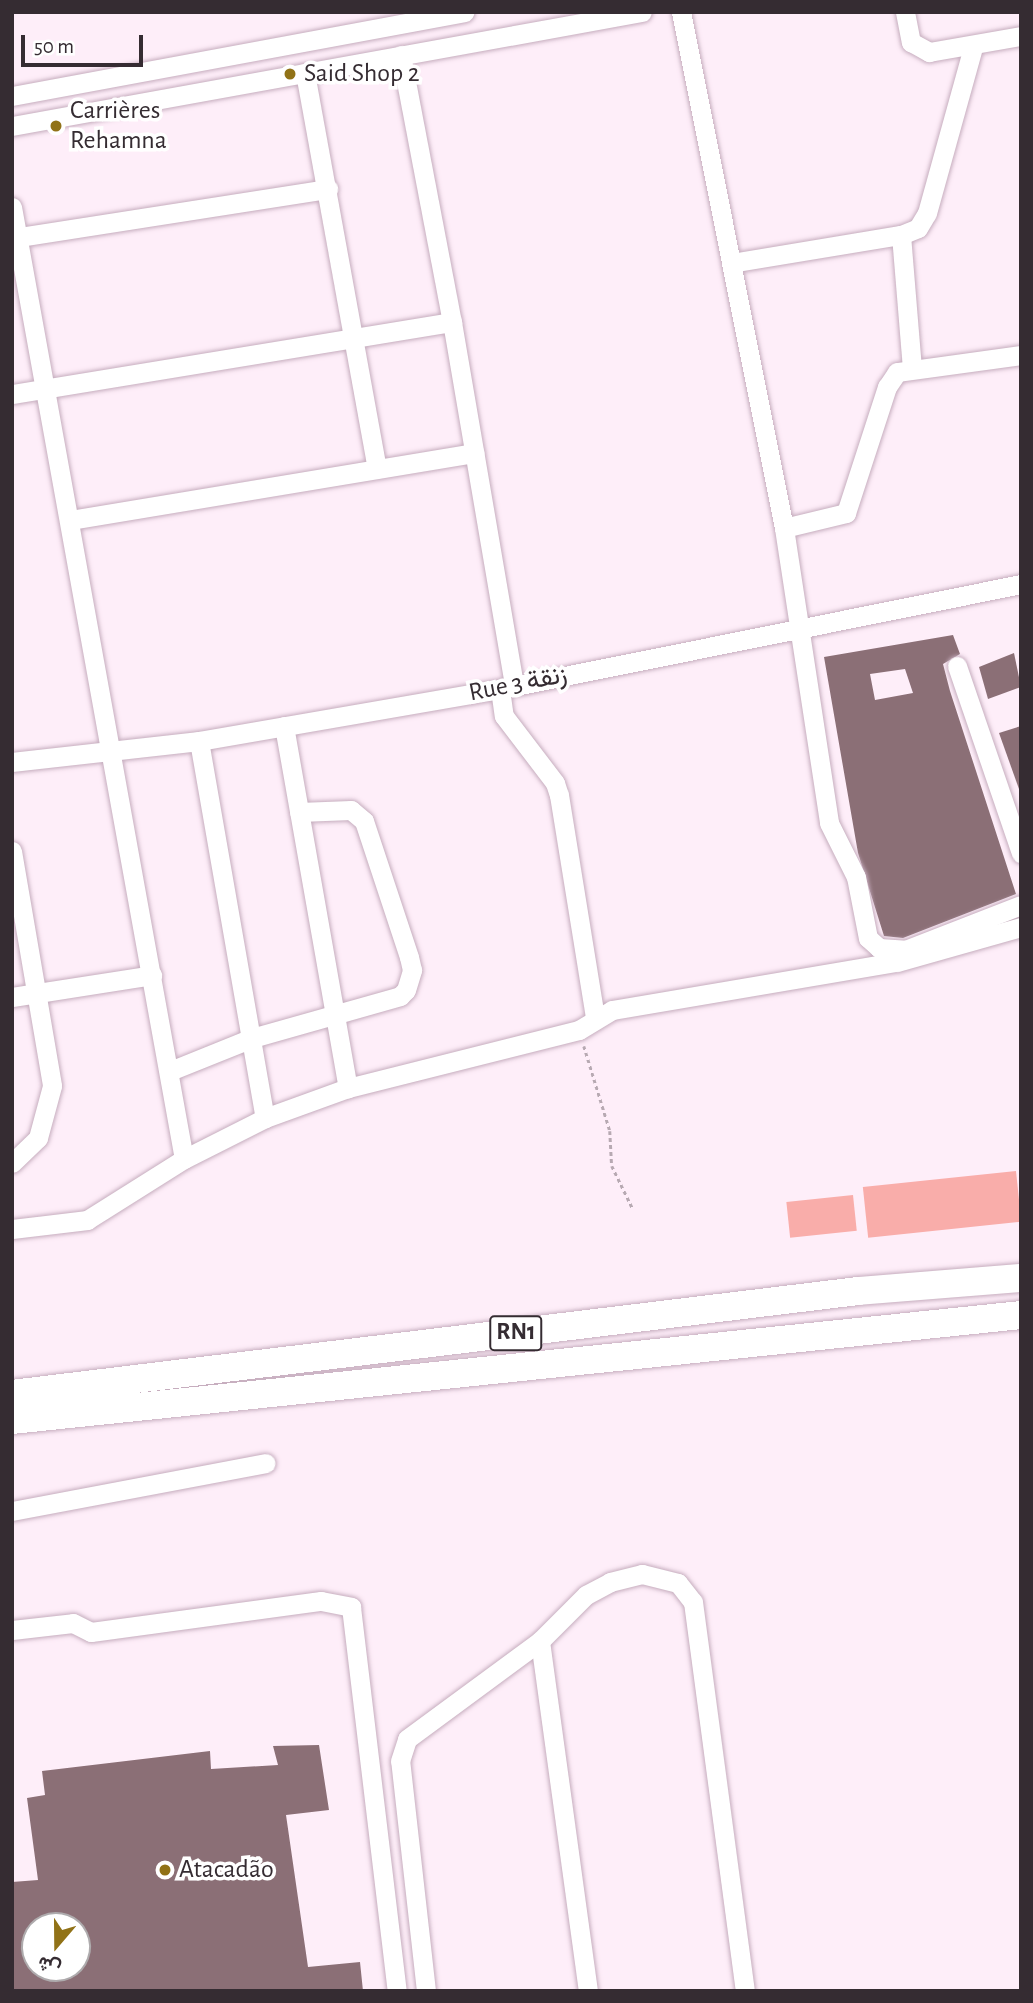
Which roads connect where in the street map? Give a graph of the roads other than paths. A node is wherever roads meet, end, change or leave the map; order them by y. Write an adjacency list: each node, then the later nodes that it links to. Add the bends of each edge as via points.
1 (642, 12): 7 (street)
2 (681, 12): 15 (street)
3 (905, 12): 6 (street, via 909,36 919,48 935,52)
4 (452, 13): 9 (street)
5 (1021, 36): 6 (street)
6 (973, 47): 13 (street, via 924,220 914,231)
7 (401, 55): 8 (street); 16 (street)
8 (305, 73): 10 (street); 11 (street)
9 (12, 96)
10 (12, 126)
11 (328, 189): 14 (street); 17 (street)
12 (12, 207): 14 (street)
13 (901, 235): 15 (street); 19 (street)
14 (20, 237): 20 (street)
15 (731, 263): 25 (street)
16 (452, 322): 17 (street); 22 (street)
17 (354, 338): 20 (street); 23 (street)
18 (1021, 355): 19 (street)
19 (912, 369): 25 (street, via 897,372 889,382 846,513)
20 (47, 388): 21 (street); 24 (street)
21 (12, 394)
22 (474, 453): 23 (street); 29 (street)
23 (377, 468): 24 (street)
24 (71, 520): 32 (street)
25 (784, 528): 27 (street)
26 (1020, 589): 27 (street, Rue 3 زنقة)
27 (798, 627): 29 (street, Rue 3 زنقة); 37 (street, via 829,823 856,877 873,945 905,950)
28 (957, 666): 36 (street)
29 (507, 687): 30 (street, Rue 3 زنقة); 43 (street, via 504,716 559,795)
30 (285, 726): 31 (street, Rue 3 زنقة); 34 (street)
31 (200, 741): 32 (street, Rue 3 زنقة); 44 (street)
32 (111, 751): 33 (street, Rue 3 زنقة); 39 (street)
33 (12, 762)
34 (299, 812): 42 (street); 42 (street, via 340,809 359,814 412,970 400,996)
35 (12, 851): 40 (street)
36 (1021, 853)
37 (1021, 905)
38 (1021, 927): 43 (street, via 897,962 674,997)
39 (152, 975): 40 (street); 45 (street)
40 (39, 994): 41 (street); 49 (street, via 51,1100 37,1138)
41 (12, 997)
42 (338, 1016): 44 (street); 46 (street)
43 (587, 1024): 46 (street)
44 (252, 1038): 45 (street); 47 (street)
45 (170, 1071): 48 (street)
46 (348, 1087): 47 (street)
47 (265, 1118): 48 (street)
48 (184, 1159): 50 (street, via 87,1220)
49 (12, 1163)
50 (12, 1229)
51 (1021, 1260): 53 (highway)
52 (1021, 1278): 53 (highway, RN1)
53 (858, 1291): 57 (highway, RN1)
54 (1021, 1315): 57 (highway, RN1)
55 (12, 1380): 57 (highway)
56 (12, 1394): 57 (highway, RN1)
57 (117, 1396): 58 (highway)
58 (12, 1422)
59 (265, 1463): 60 (street)
60 (12, 1511)
61 (12, 1630): 63 (street, via 72,1623 91,1632 321,1601 346,1605 354,1618)
62 (540, 1641): 64 (street, via 414,1732 402,1749); 65 (street); 66 (street, via 570,1608 610,1582 651,1574 678,1583 690,1594)
63 (397, 1991)
64 (426, 1991)
65 (589, 1991)
66 (745, 1991)

